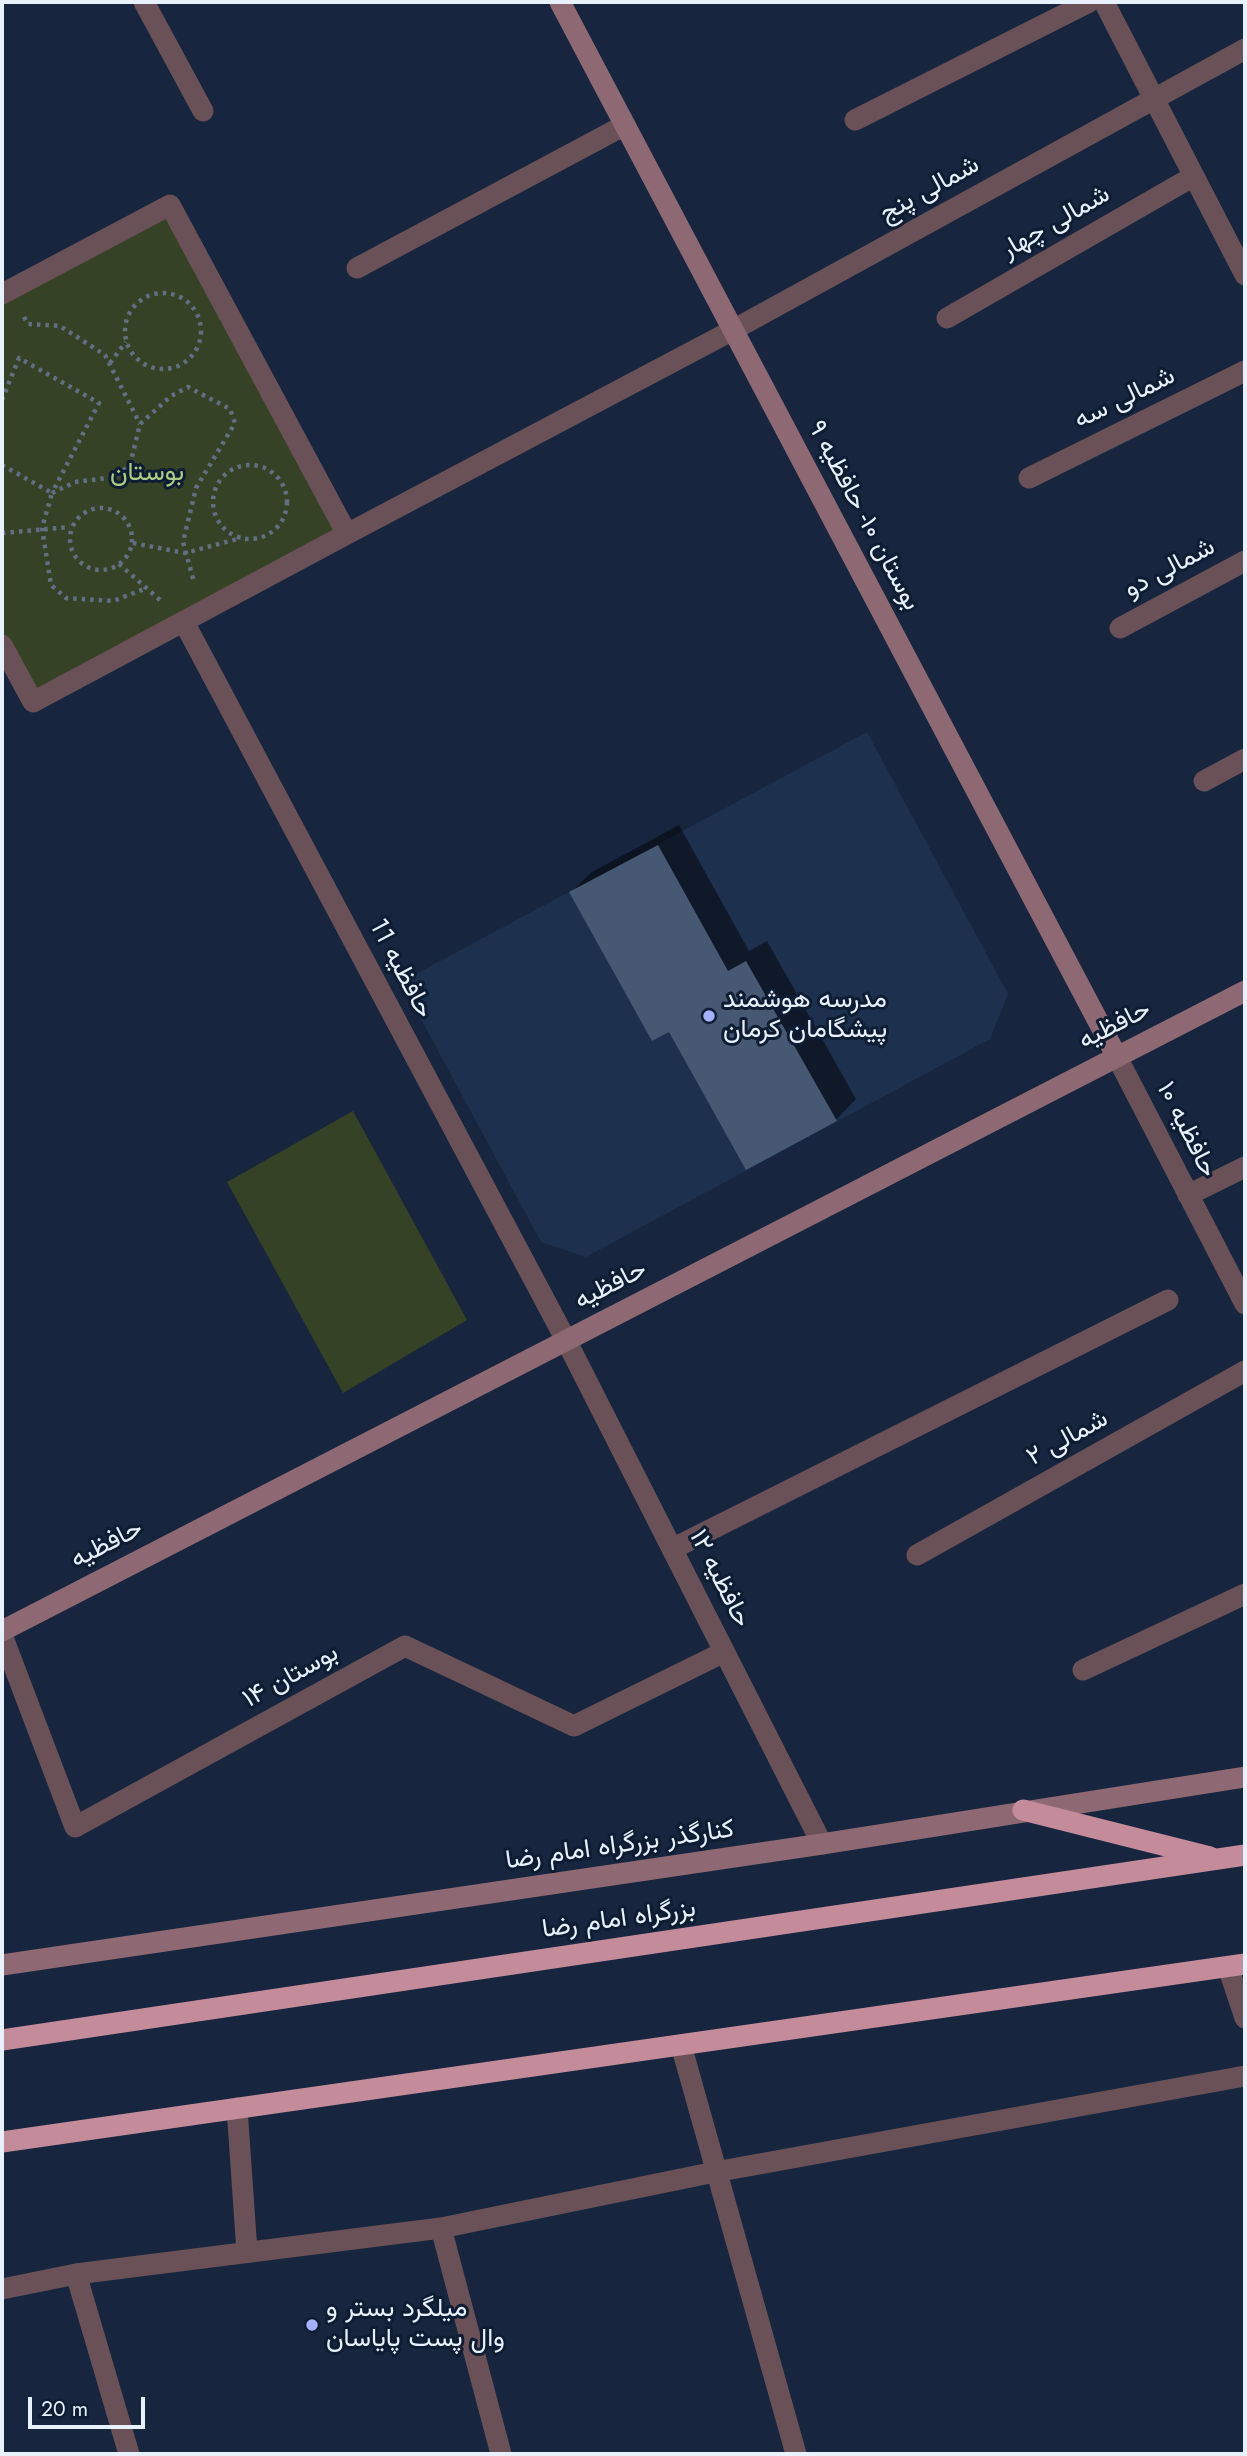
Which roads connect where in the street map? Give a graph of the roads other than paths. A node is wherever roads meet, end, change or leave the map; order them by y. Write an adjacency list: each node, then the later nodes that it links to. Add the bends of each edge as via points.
1 (144, 2): 7 (street)
2 (559, 2): 9 (street, بوستان ۱۰- حافظیه ۹)
3 (1089, 2): 8 (street)
4 (1104, 2): 6 (street)
5 (1245, 49): 6 (street, شمالی پنج)
6 (1154, 99): 10 (street); 15 (street, شمالی پنج)
7 (203, 111)
8 (855, 121)
9 (625, 125): 11 (street); 15 (street, بوستان ۱۰- حافظیه ۹)
10 (1194, 176): 12 (street); 14 (street, شمالی چهار)
11 (357, 268)
12 (1245, 275)
13 (4, 287): 18 (street, via 170,205)
14 (947, 318)
15 (733, 330): 18 (street, شمالی پنج); 26 (street, بوستان ۱۰- حافظیه ۹)
16 (1245, 370): 17 (street, شمالی سه)
17 (1029, 478)
18 (347, 534): 20 (street, شمالی پنج)
19 (1245, 561): 21 (street, شمالی دو)
20 (185, 624): 22 (street, شمالی پنج, via 33,702); 31 (street, حافظیه 11)
21 (1120, 628)
22 (2, 645)
23 (1245, 759): 24 (street)
24 (1204, 781)
25 (1245, 991): 26 (street, حافظیه)
26 (1116, 1057): 28 (street, حافظیه ۱۰); 31 (street, حافظیه)
27 (1245, 1167): 28 (street)
28 (1188, 1195): 30 (street, حافظیه ۱۰)
29 (1168, 1300): 33 (street)
30 (1245, 1304)
31 (566, 1340): 33 (street, حافظیه ۱۲); 36 (street, حافظیه)
32 (1245, 1371): 34 (street, ۲ شمالی)
33 (672, 1549): 37 (street, حافظیه ۱۲)
34 (917, 1555)
35 (1245, 1594): 38 (street)
36 (2, 1633): 37 (street, بوستان ۱۴, via 75,1827 405,1646 574,1726)
37 (724, 1652): 41 (street, حافظیه ۱۲)
38 (1083, 1670)
39 (1245, 1777): 40 (street, کنارگذر بزرگراه امام رضا)
40 (1023, 1810): 41 (street, کنارگذر بزرگراه امام رضا); 43 (highway)
41 (822, 1844): 44 (street, کنارگذر بزرگراه امام رضا)
42 (1245, 1855): 43 (highway, بزرگراه امام رضا)
43 (1219, 1860): 47 (highway, بزرگراه امام رضا)
44 (2, 1965)
45 (1237, 1966): 46 (street); 48 (highway)
46 (1245, 2018)
47 (2, 2040)
48 (681, 2045): 50 (highway); 52 (street)
49 (1245, 2076): 52 (street)
50 (237, 2108): 51 (highway); 54 (street)
51 (2, 2142)
52 (715, 2172): 53 (street); 59 (street)
53 (441, 2228): 54 (street); 58 (street)
54 (247, 2252): 55 (street)
55 (76, 2274): 56 (street); 57 (street)
56 (2, 2289)
57 (129, 2454)
58 (501, 2454)
59 (796, 2454)

